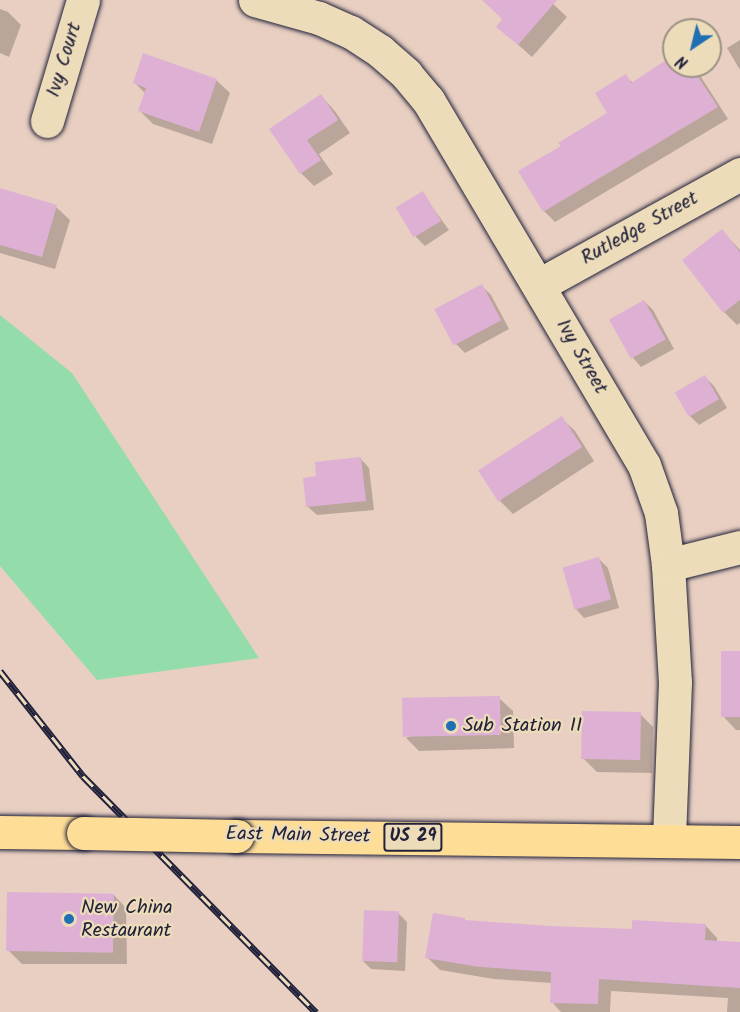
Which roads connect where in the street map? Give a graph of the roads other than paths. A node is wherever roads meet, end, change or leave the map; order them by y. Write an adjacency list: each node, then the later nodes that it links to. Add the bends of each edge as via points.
1 (83, 0): 3 (street, Ivy Court)
2 (255, 0): 5 (street, Ivy Street, via 319,18 351,32 406,74 428,100)
3 (47, 121)
4 (740, 174): 5 (street, Rutledge Street)
5 (539, 285): 7 (street, Ivy Street, via 644,465 661,513)
6 (740, 548): 7 (street)
7 (668, 565): 9 (street, Ivy Street, via 675,682)
8 (0, 832): 9 (main road, East Main Street / US 29, bridge)
9 (669, 841): 10 (main road, East Main Street / US 29)
10 (740, 842)

